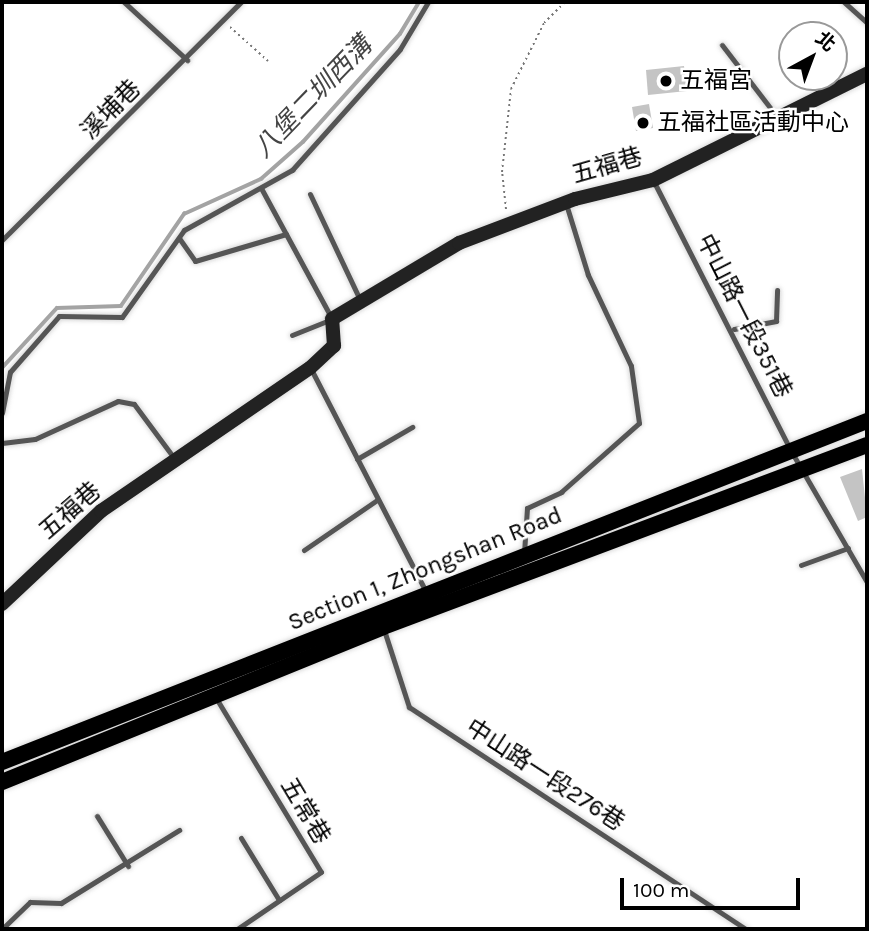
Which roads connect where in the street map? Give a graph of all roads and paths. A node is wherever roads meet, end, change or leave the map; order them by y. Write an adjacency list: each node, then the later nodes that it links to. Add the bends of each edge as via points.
1 (124, 2): 9 (lane)
2 (241, 2): 6 (lane, 溪埔巷)
3 (428, 2): 14 (lane, via 384,68 292,170)
4 (565, 2): 17 (path, via 544,23 511,89 502,172)
5 (844, 2): 7 (lane)
6 (224, 22): 9 (lane, 溪埔巷); 10 (path)
7 (867, 23)
8 (722, 46): 12 (lane)
9 (187, 60): 20 (lane, 溪埔巷)
10 (268, 61)
11 (867, 74): 12 (street, 五福巷)
12 (779, 120): 13 (street, 五福巷)
13 (653, 180): 16 (street, 五福巷); 24 (lane, 中山路一段351巷)
14 (261, 188): 18 (lane); 19 (lane)
15 (310, 194): 22 (lane)
16 (566, 202): 17 (street, 五福巷); 39 (lane, via 588,275 631,366 639,424 561,492 527,508)
17 (508, 224): 22 (street, 五福巷, via 459,243)
18 (286, 234): 19 (lane, via 195,261); 23 (lane)
19 (179, 238): 27 (lane, via 122,317 59,316 10,372)
20 (2, 240)
21 (777, 289): 24 (lane, via 776,321)
22 (362, 302): 23 (street, 五福巷)
23 (332, 319): 25 (lane); 26 (street, 五福巷, via 334,346)
24 (734, 329): 32 (lane, 中山路一段351巷)
25 (292, 335)
26 (310, 368): 33 (street, 五福巷); 34 (lane)
27 (2, 413)
28 (867, 421): 32 (main road, Section 1, Zhongshan Road)
29 (412, 427): 34 (lane)
30 (2, 443): 33 (lane, via 35,439 118,401 134,404)
31 (867, 445): 35 (main road, Section 1, Zhongshan Road)
32 (791, 451): 35 (lane, 中山路一段351巷); 39 (main road, Section 1, Zhongshan Road)
33 (174, 458): 43 (street, 五福巷, via 101,511)
34 (357, 459): 36 (lane)
35 (802, 470): 37 (lane, 中山路一段351巷); 44 (main road, Section 1, Zhongshan Road)
36 (377, 500): 38 (lane); 42 (lane)
37 (848, 548): 40 (lane); 41 (lane, 中山路一段351巷)
38 (304, 550)
39 (524, 554): 42 (main road, Section 1, Zhongshan Road)
40 (801, 565)
41 (867, 582)
42 (425, 592): 44 (lane); 45 (main road, Section 1, Zhongshan Road)
43 (2, 604)
44 (434, 608): 46 (main road, Section 1, Zhongshan Road)
45 (379, 610): 46 (lane, 中山路一段276巷); 47 (main road, Section 1, Zhongshan Road)
46 (383, 627): 48 (main road, Section 1, Zhongshan Road); 58 (lane, 中山路一段276巷, via 409,707)
47 (212, 679): 48 (lane, 五常巷); 49 (main road, Section 1, Zhongshan Road)
48 (216, 698): 50 (main road, Section 1, Zhongshan Road); 55 (lane, 五常巷, via 321,872)
49 (2, 762)
50 (2, 782)
51 (97, 816): 54 (lane)
52 (179, 830): 54 (lane)
53 (241, 838): 55 (lane)
54 (128, 866): 56 (lane, via 61,903 30,902)
55 (279, 900): 57 (lane, 五常巷)
56 (4, 926)
57 (237, 929)
58 (746, 929)

